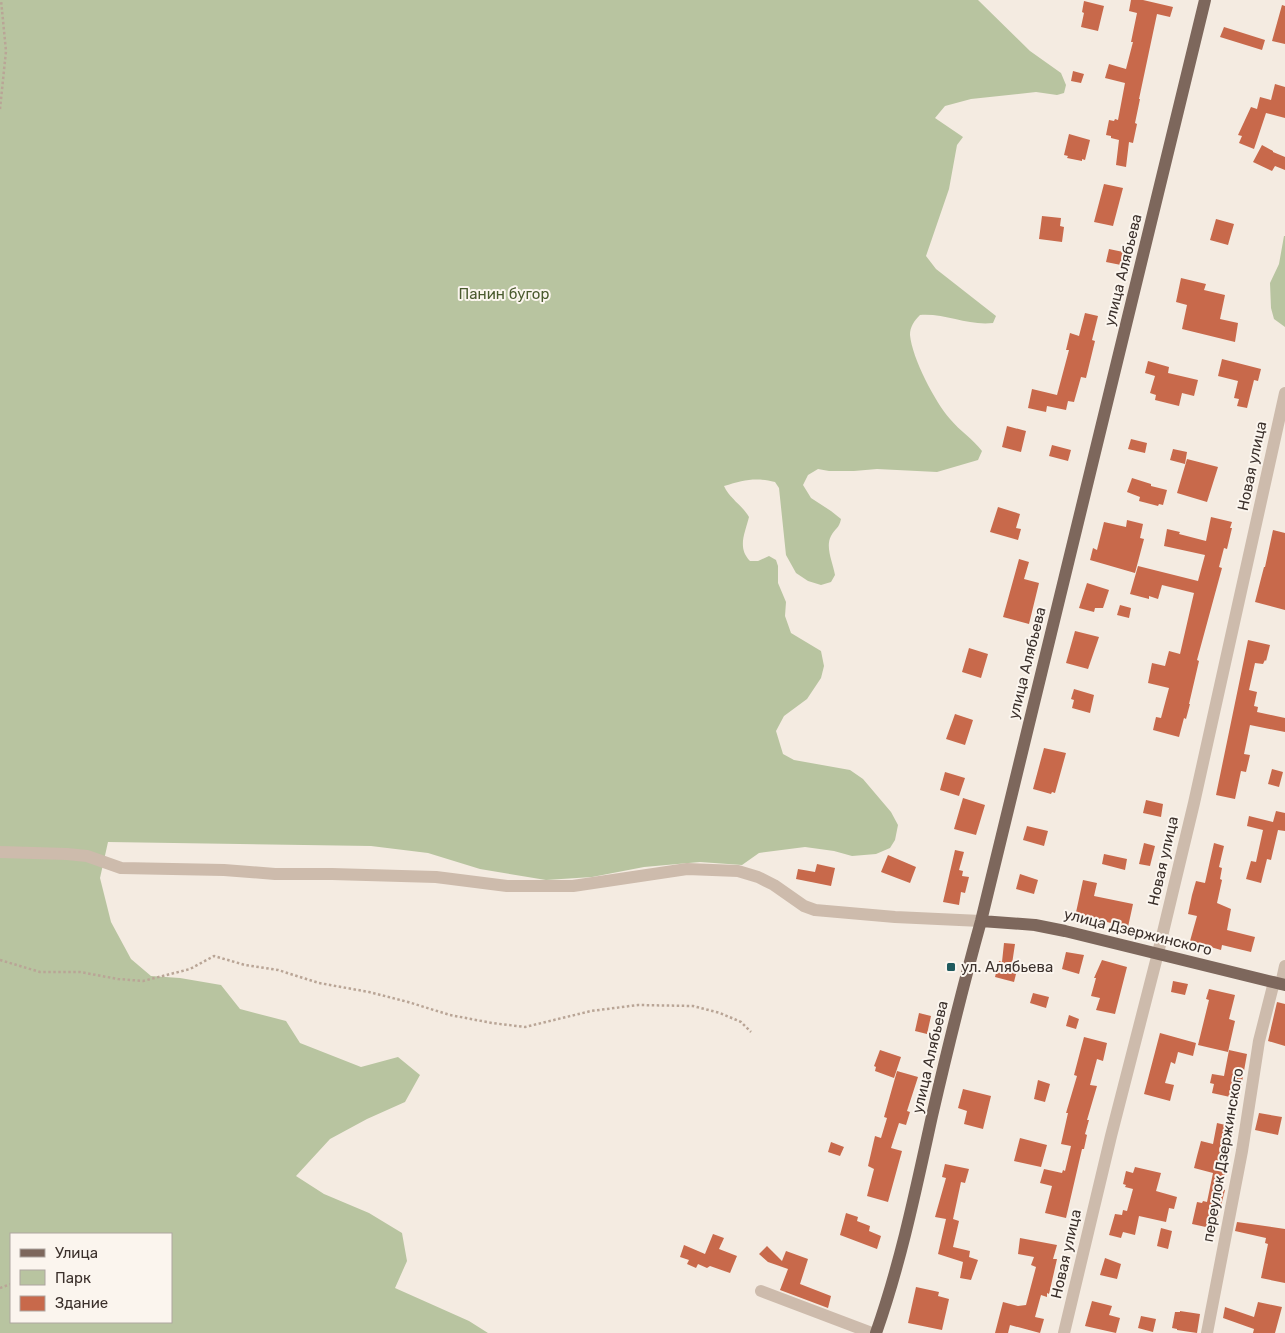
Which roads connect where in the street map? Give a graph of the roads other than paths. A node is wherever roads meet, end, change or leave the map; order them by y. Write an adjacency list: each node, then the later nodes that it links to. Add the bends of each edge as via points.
1 (1205, 0): 4 (main road, улица Алябьева)
2 (1285, 394): 5 (street, Новая улица)
3 (0, 852): 4 (street, via 87,856 121,868 436,877 506,886 573,886 687,869 738,871 774,885 815,910)
4 (981, 921): 5 (main road, улица Дзержинского, via 1034,925); 10 (main road, улица Алябьева, via 958,1005 900,1256)
5 (1158, 953): 7 (main road, улица Дзержинского); 11 (street, Новая улица)
6 (1285, 966): 7 (street, переулок Дзержинского)
7 (1280, 984): 12 (street, переулок Дзержинского, via 1259,1041 1242,1151)
8 (761, 1291): 9 (street)
9 (872, 1333)
10 (876, 1333)
11 (1064, 1333)
12 (1207, 1333)

